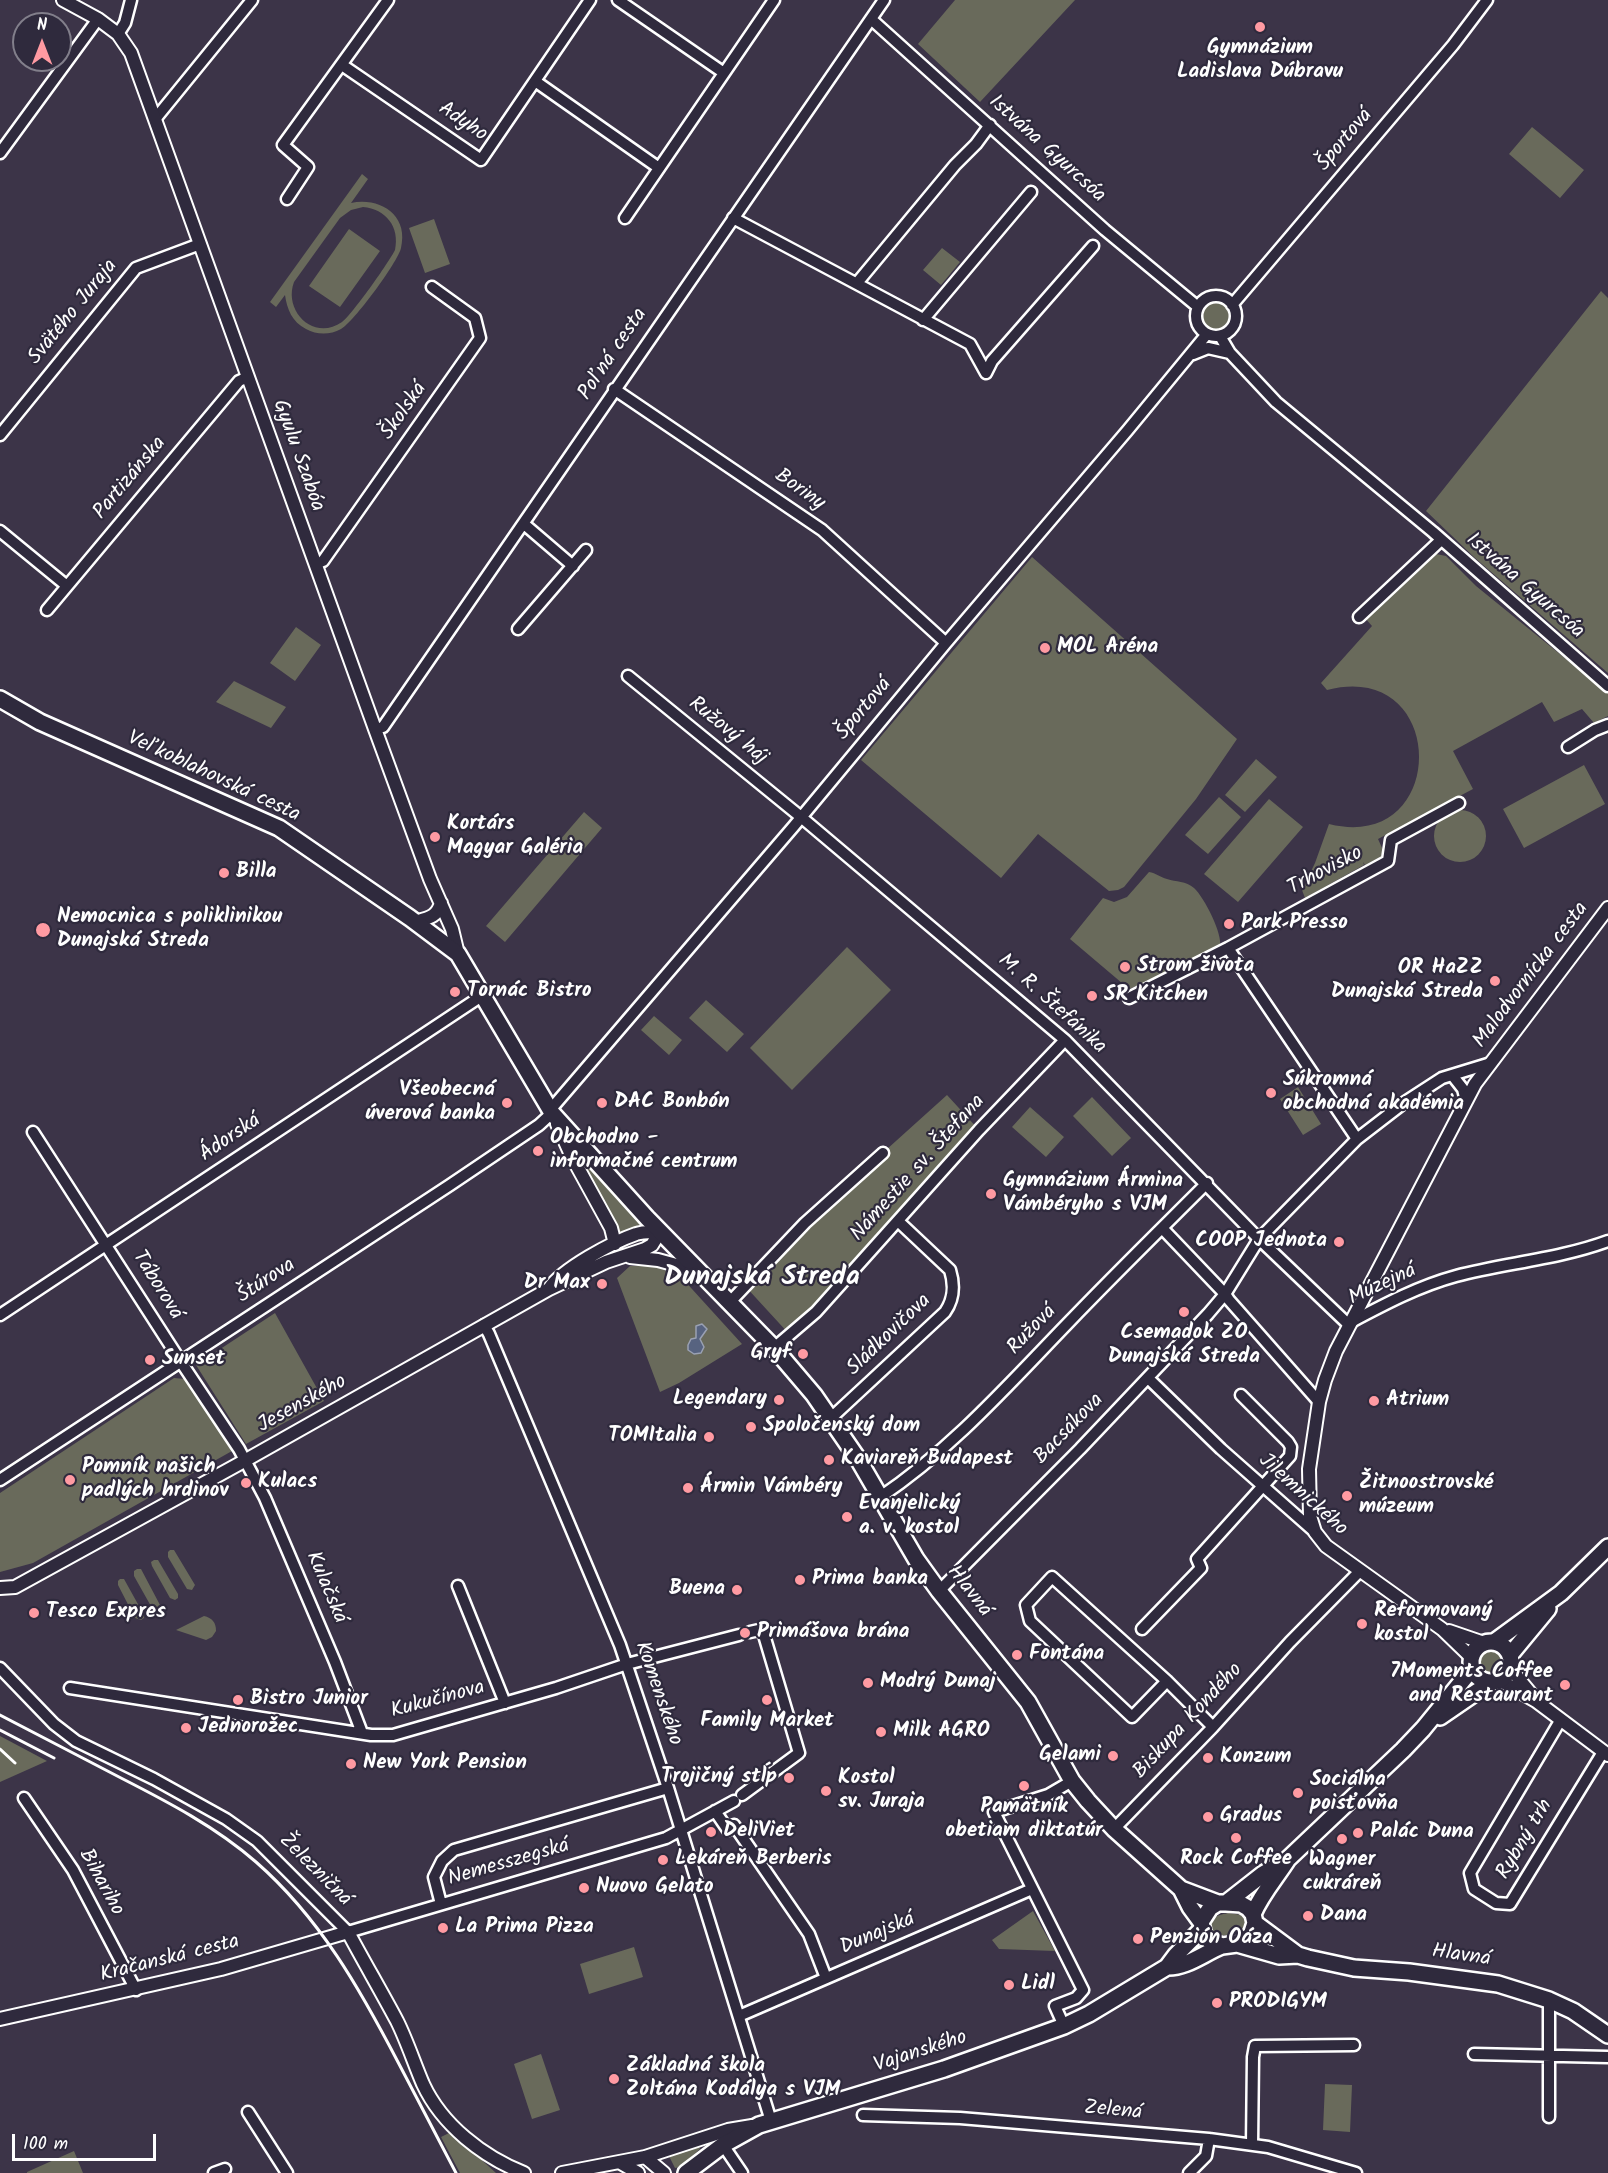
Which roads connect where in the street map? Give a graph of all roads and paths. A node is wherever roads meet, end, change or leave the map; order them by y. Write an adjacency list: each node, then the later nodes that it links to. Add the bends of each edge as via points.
1 (63, 0): 10 (street, Gyulu Szabóa)
2 (131, 0): 12 (street)
3 (252, 0): 16 (street)
4 (388, 0): 13 (street)
5 (590, 0): 15 (street, Adyho)
6 (618, 0): 14 (street)
7 (774, 0): 14 (street)
8 (884, 0): 11 (street, Poľná cesta)
9 (1485, 1): 28 (street, Športová, via 1453,45)
10 (98, 19): 12 (street, Gyulu Szabóa); 18 (street)
11 (871, 19): 17 (street, Istvána Gyurcsóa); 23 (street, Poľná cesta)
12 (118, 34): 16 (street, Gyulu Szabóa, via 131,53)
13 (342, 65): 15 (street, Adyho, via 481,160); 21 (street, via 283,145 308,167)
14 (724, 73): 19 (street)
15 (535, 81): 19 (street)
16 (156, 118): 24 (street, Gyulu Szabóa)
17 (990, 125): 26 (street); 29 (street, Istvána Gyurcsóa, via 1105,230)
18 (0, 153)
19 (659, 168): 22 (street)
20 (1031, 192): 30 (street)
21 (287, 200)
22 (625, 218)
23 (733, 218): 26 (street); 36 (street, Poľná cesta)
24 (200, 244): 35 (street, Gyulu Szabóa); 37 (street, Svätého Juraja, via 136,268)
25 (1093, 246): 30 (street, via 992,361 986,373 970,344)
26 (857, 283): 30 (street)
27 (432, 287): 42 (street, Školská, via 475,318 480,338 323,561)
28 (1232, 305): 29 (street, via 1215,297); 32 (street, via 1234,323)
29 (1198, 307): 31 (street, via 1197,322)
30 (923, 320)
31 (1207, 334): 32 (street); 34 (street, Športová)
32 (1220, 336): 33 (street, Istvána Gyurcsóa)
33 (1230, 353): 34 (street, via 1208,348); 40 (street, Istvána Gyurcsóa, via 1276,402)
34 (1191, 354): 48 (street, Športová)
35 (248, 377): 42 (street, Gyulu Szabóa); 44 (street, Partizánska, via 239,381)
36 (614, 389): 38 (street, Poľná cesta); 48 (street, Boriny, via 822,530)
37 (0, 435)
38 (524, 524): 43 (street); 53 (street, Poľná cesta, via 383,727)
39 (0, 531): 44 (street)
40 (1441, 540): 46 (street, Istvána Gyurcsóa); 50 (street, Istvána Gyurcsóa)
41 (586, 550): 43 (street)
42 (316, 564): 53 (street, Gyulu Szabóa)
43 (573, 566): 47 (street)
44 (67, 586): 45 (street, Partizánska)
45 (48, 610)
46 (1359, 617)
47 (518, 629)
48 (946, 643): 56 (street, Športová)
49 (628, 676): 56 (street, Ružový háj)
50 (1608, 686)
51 (0, 699): 59 (main road, Veľkoblahovská cesta, via 40,722 279,828)
52 (1608, 725): 54 (street)
53 (375, 729): 57 (street, Gyulu Szabóa)
54 (1568, 747)
55 (1459, 803): 60 (street, Trhovisko, via 1391,840 1388,861)
56 (801, 818): 64 (street, M. R. Štefánika); 68 (street, Športová)
57 (441, 903): 59 (street, via 430,919); 61 (street, Gyulu Szabóa)
58 (1608, 908): 65 (street, Malodvornícka cesta)
59 (416, 922): 61 (main road, Veľkoblahovská cesta)
60 (1228, 948): 63 (street, Trhovisko); 70 (street)
61 (458, 954): 62 (main road, Hlavná)
62 (483, 995): 68 (main road, Hlavná); 78 (street, Ádorská)
63 (1129, 998)
64 (1065, 1040): 72 (street, M. R. Štefánika); 73 (street, Námestie sv. Štefana)
65 (1491, 1063): 66 (street); 67 (street, Malodvornícka cesta)
66 (1452, 1075): 67 (street, via 1463,1089); 70 (street, via 1405,1102)
67 (1466, 1101): 86 (street, Malodvornícka cesta)
68 (551, 1111): 75 (main road, Hlavná); 79 (street, via 611,1228); 89 (street, Štúrova, via 539,1125)
69 (33, 1132): 78 (street, Táborová)
70 (1357, 1138): 76 (street)
71 (883, 1153): 84 (street, Námestie sv. Štefana, via 805,1223)
72 (1207, 1183): 74 (street, Ružová); 76 (street, M. R. Štefánika)
73 (898, 1221): 88 (street, Námestie sv. Štefana, via 816,1312); 93 (street, Sládkovičova, via 950,1270 951,1303)
74 (1162, 1228): 83 (street); 97 (street, Ružová, via 944,1450)
75 (660, 1232): 79 (street, via 637,1234); 80 (street, Jesenského, via 648,1248); 81 (main road, Hlavná)
76 (1259, 1239): 83 (street, Bacsákova); 86 (street)
77 (1608, 1241): 86 (street, Múzejná, via 1456,1276 1418,1289)
78 (107, 1244): 85 (street, Ádorská); 89 (street, Táborová)
79 (615, 1244): 82 (street, via 562,1274)
80 (626, 1256): 81 (street); 82 (street, Jesenského)
81 (698, 1271): 84 (main road, Hlavná)
82 (549, 1288): 87 (street, Jesenského)
83 (1226, 1294): 90 (street, Bacsákova); 92 (street)
84 (729, 1303): 88 (main road, Hlavná)
85 (0, 1315)
86 (1350, 1323): 92 (street, Múzejná)
87 (484, 1326): 94 (street, Jesenského); 113 (street, Komenského)
88 (774, 1348): 93 (main road, Hlavná)
89 (181, 1362): 94 (street, Táborová); 95 (street, Štúrova)
90 (1148, 1378): 96 (street, Jilemnického); 104 (street, Bacsákova)
91 (1241, 1395): 96 (street, via 1291,1447 1288,1459)
92 (1319, 1402): 98 (street, Múzejná, via 1309,1469 1310,1516)
93 (831, 1418): 97 (main road, Hlavná)
94 (246, 1460): 102 (street, Jesenského); 123 (street, Kulačská)
95 (0, 1480)
96 (1263, 1486): 98 (street, Jilemnického); 107 (street, via 1197,1559 1201,1568)
97 (879, 1498): 104 (main road, Hlavná)
98 (1315, 1532): 100 (street, Jilemnického, via 1326,1546)
99 (1608, 1547): 105 (main road)
100 (1360, 1572): 108 (street, Jilemnického); 121 (street, Biskupa Kondého)
101 (458, 1586): 119 (street)
102 (15, 1587): 103 (street, Jesenského); 106 (street)
103 (0, 1588)
104 (939, 1591): 125 (main road, Hlavná, via 1029,1702)
105 (1561, 1593): 110 (main road); 111 (main road)
106 (0, 1597)
107 (1142, 1629)
108 (1442, 1629): 110 (street, Jilemnického); 112 (street, Jilemnického)
109 (764, 1635): 113 (street, Kukučínova, via 759,1630); 128 (street, Nemesszegská, via 799,1752)
110 (1489, 1643): 111 (main road, via 1503,1646); 112 (main road, via 1475,1650)
111 (1510, 1660): 116 (main road, via 1506,1675); 118 (street)
112 (1472, 1663): 116 (main road, via 1480,1678); 122 (main road)
113 (627, 1664): 119 (street, Kukučínova); 126 (street, Komenského)
114 (0, 1668): 138 (street, Železničná, via 76,1741 154,1779 226,1819 256,1841)
115 (1167, 1681): 115 (street, via 1052,1577 1026,1605 1030,1621 1132,1718); 121 (street)
116 (1495, 1681): 118 (street); 122 (main road)
117 (70, 1688): 123 (street, Kukučínova)
118 (1536, 1701): 120 (street)
119 (505, 1702): 123 (street, Kukučínova, via 393,1735)
120 (1560, 1721): 124 (street); 124 (street, Rybný trh, via 1470,1873 1474,1888 1496,1903 1510,1904)
121 (1213, 1727): 129 (street, Biskupa Kondého)
122 (1423, 1729): 131 (main road)
123 (362, 1733)
124 (1605, 1754)
125 (1072, 1781): 129 (main road, Hlavná); 132 (street, via 1048,1795 994,1812)
126 (668, 1788): 130 (street, Komenského); 135 (street, via 454,1850 442,1861 434,1877)
127 (24, 1798): 143 (street, Bihariho, via 73,1870)
128 (715, 1811): 130 (street, Nemesszegská); 142 (street, via 728,1830 734,1825 809,1934)
129 (1114, 1829): 133 (main road, Hlavná)
130 (681, 1831): 135 (street, Nemesszegská); 145 (street, Komenského)
131 (1288, 1859): 134 (main road); 136 (main road, via 1260,1897)
132 (1032, 1889): 142 (street, Dunajská); 147 (street, via 1083,1990 1076,1998 1056,2006)
133 (1181, 1889): 134 (main road); 137 (main road)
134 (1222, 1903): 136 (main road, via 1241,1904); 137 (main road, via 1210,1908)
135 (441, 1904): 138 (street, Nemesszegská)
136 (1254, 1918): 139 (main road, via 1251,1935); 140 (main road)
137 (1201, 1926): 139 (main road, via 1210,1941); 141 (main road)
138 (348, 1932): 143 (street, Kračanská cesta); 163 (street, Železničná, via 398,2022 438,2110 476,2146)
139 (1229, 1945): 140 (main road, via 1279,1956); 141 (main road, via 1206,1952 1179,1968)
140 (1298, 1955): 144 (main road, Hlavná, via 1354,1968 1498,1984)
141 (1167, 1967): 147 (main road, Vajanského)
142 (826, 1978): 145 (street, Dunajská)
143 (136, 1990): 146 (street, Kračanská cesta)
144 (1549, 2000): 148 (main road, Hlavná); 151 (street)
145 (739, 2016): 156 (street, Komenského)
146 (0, 2019)
147 (1064, 2025): 156 (main road, Vajanského, via 944,2069)
148 (1608, 2035)
149 (1354, 2045): 159 (street, via 1255,2046)
150 (1474, 2054): 151 (street)
151 (1548, 2056): 152 (street); 155 (street)
152 (1608, 2057)
153 (248, 2112): 162 (street)
154 (863, 2115): 157 (street, Zelená, via 960,2118)
155 (1549, 2117)
156 (765, 2123): 158 (main road, Vajanského); 160 (street, via 728,2130)
157 (1209, 2139): 159 (street, Zelená); 169 (street, via 1206,2156)
158 (723, 2145): 167 (main road, Vajanského); 168 (street)
159 (1252, 2145): 170 (street, Zelená)
160 (645, 2157): 161 (street); 166 (street)
161 (621, 2163): 164 (street); 165 (street)
162 (287, 2173)
163 (524, 2173)
164 (562, 2173)
165 (638, 2173)
166 (664, 2173)
167 (686, 2173)
168 (742, 2173)
169 (1189, 2173)
170 (1356, 2173)

